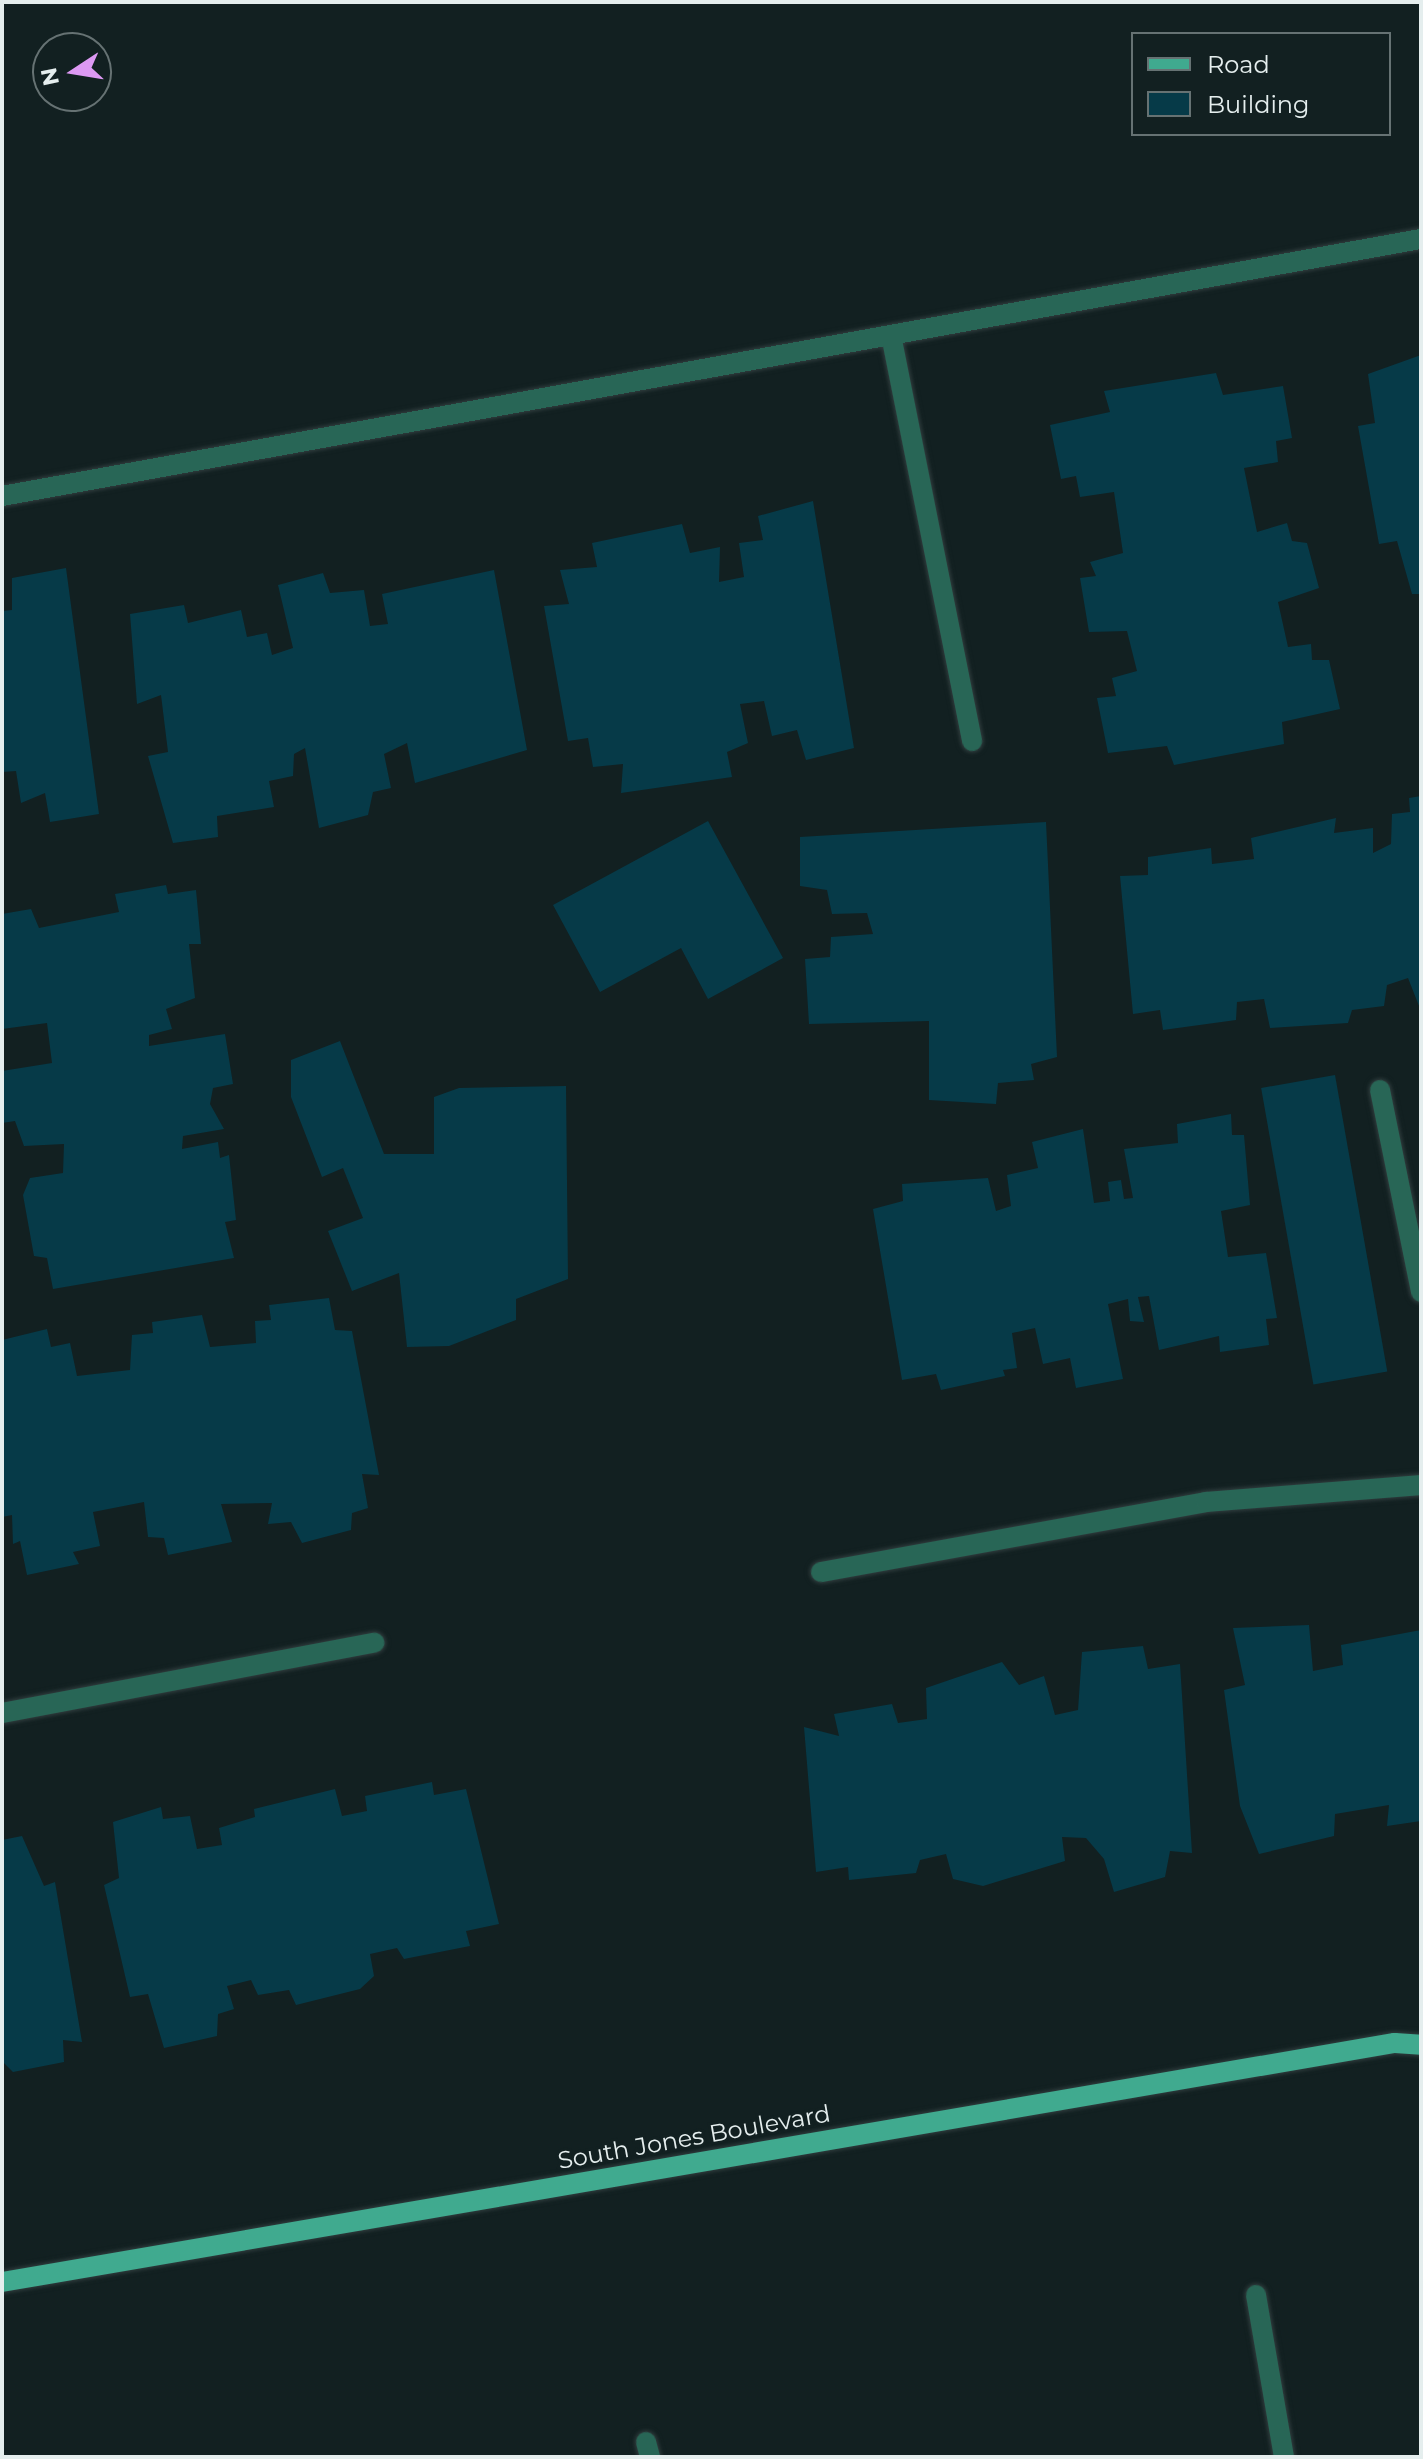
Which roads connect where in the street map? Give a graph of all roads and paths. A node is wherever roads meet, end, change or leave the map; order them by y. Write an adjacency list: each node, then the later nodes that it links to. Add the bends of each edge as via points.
1 (1421, 239): 2 (street)
2 (892, 340): 3 (street); 4 (street)
3 (2, 496)
4 (972, 741)
5 (1380, 1090): 6 (street)
6 (1421, 1292)
7 (1421, 1485): 8 (street, via 1206,1502)
8 (821, 1572)
9 (374, 1643): 10 (street)
10 (2, 1713)
11 (1421, 2031): 12 (main road, South Jones Boulevard)
12 (1395, 2043): 13 (main road, South Jones Boulevard); 14 (main road, South Jones Boulevard)
13 (1421, 2045)
14 (2, 2282)
15 (1256, 2295): 16 (street)
16 (1284, 2457)

